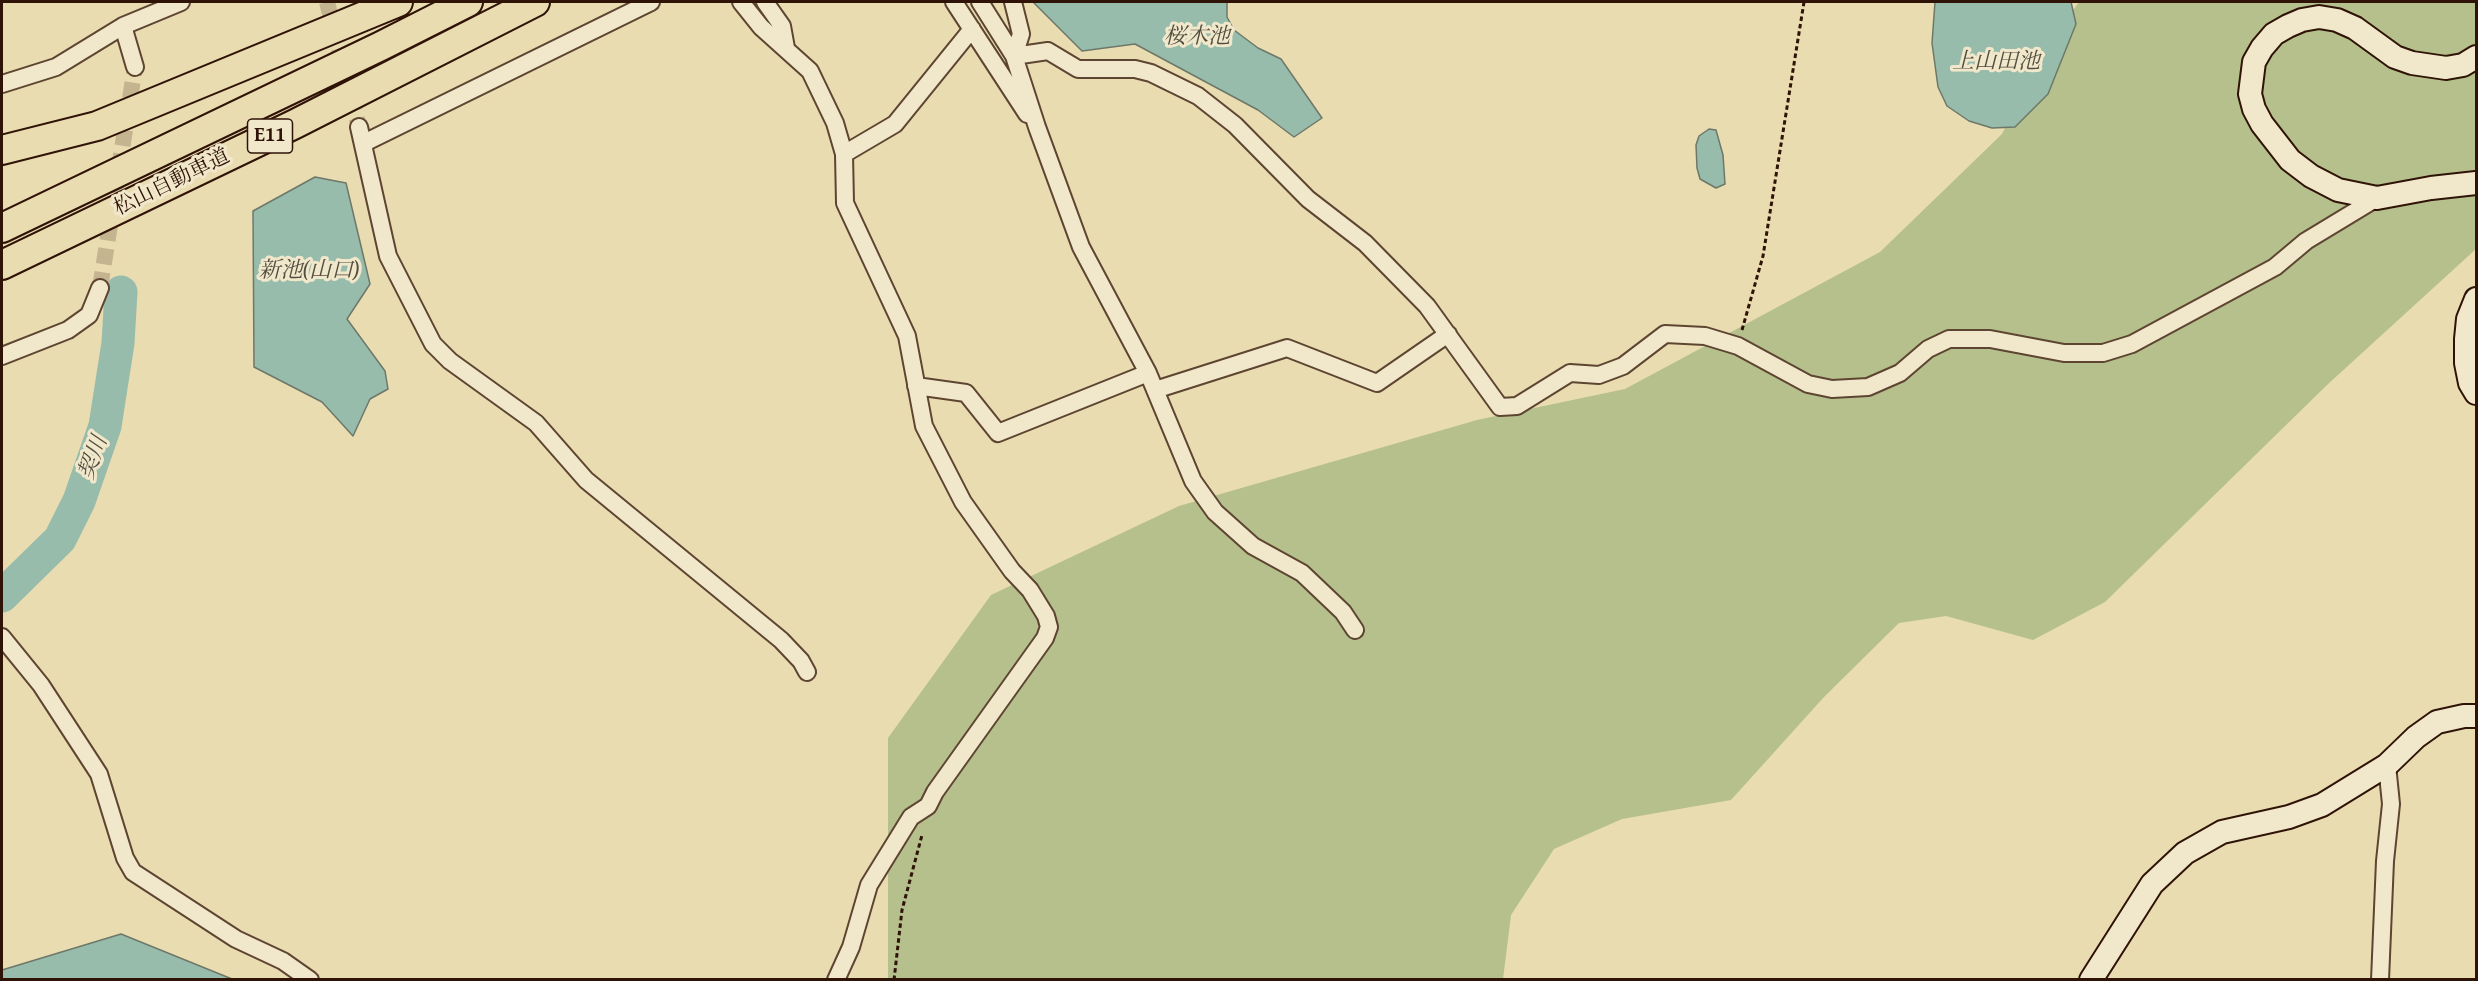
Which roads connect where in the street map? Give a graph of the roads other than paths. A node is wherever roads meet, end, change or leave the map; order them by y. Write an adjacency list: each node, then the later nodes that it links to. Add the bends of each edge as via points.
1 (181, 2): 11 (street)
2 (398, 2): 20 (highway, via 96,126)
3 (468, 2): 24 (highway, 松山自動車道 / E11)
4 (535, 2): 18 (highway, 松山自動車道 / E11)
5 (651, 2): 37 (street, via 362,135 388,256 433,344 450,361 536,423 586,480 781,639)
6 (741, 2): 13 (street, via 761,27)
7 (765, 2): 13 (street, via 782,26)
8 (954, 2): 12 (street)
9 (980, 2): 14 (street)
10 (1013, 2): 14 (street, via 1021,34)
11 (123, 26): 16 (street); 17 (street, via 56,67)
12 (972, 29): 19 (street); 21 (street, via 894,124)
13 (786, 48): 21 (street, via 810,71 835,123)
14 (1014, 56): 19 (street); 29 (street, via 1048,51 1078,69 1135,69 1198,96 1235,125 1308,199 1365,243 1427,306)
15 (2476, 57): 23 (street, via 2463,65 2446,68 2412,63 2395,57 2355,28 2319,17 2288,26 2262,48 2254,63 2250,94 2271,137 2290,160 2311,176 2338,190)
16 (135, 67)
17 (2, 84)
18 (295, 124): 25 (highway, 松山自動車道 / E11); 26 (highway)
19 (1037, 127): 31 (street, via 1081,247)
20 (2, 150)
21 (844, 154): 32 (street, via 845,203 907,336)
22 (2476, 183): 23 (street)
23 (2377, 198): 29 (street, via 2306,241 2275,267 2132,344 2103,354 2064,354 1990,339 1949,339 1928,348 1900,373 1868,387 1832,389 1808,384 1738,346 1706,336 1665,334 1623,366 1599,375 1570,374 1517,406 1500,407)
24 (2, 228)
25 (2, 265)
26 (2, 283)
27 (100, 288): 30 (street, via 89,315 68,330)
28 (2476, 300): 34 (street, via 2468,319 2466,339 2466,363)
29 (1448, 334): 33 (street, via 1377,383 1287,348)
30 (2, 356)
31 (1148, 374): 32 (street, via 998,433 966,393); 33 (street)
32 (916, 386): 41 (street, via 924,426 963,502 1030,590 1049,627 928,806 911,817 869,885 851,947)
33 (1155, 390): 35 (street, via 1193,481 1215,512 1253,546 1302,573 1343,612)
34 (2476, 393)
35 (1355, 630)
36 (2, 638): 40 (street, via 41,685 99,774 133,872 236,939 283,961)
37 (807, 672)
38 (2476, 716): 39 (street, via 2437,723)
39 (2387, 765): 42 (street, via 2322,806 2222,832 2185,853 2152,884); 43 (street, via 2391,804)
40 (310, 980)
41 (836, 980)
42 (2091, 980)
43 (2380, 980)

